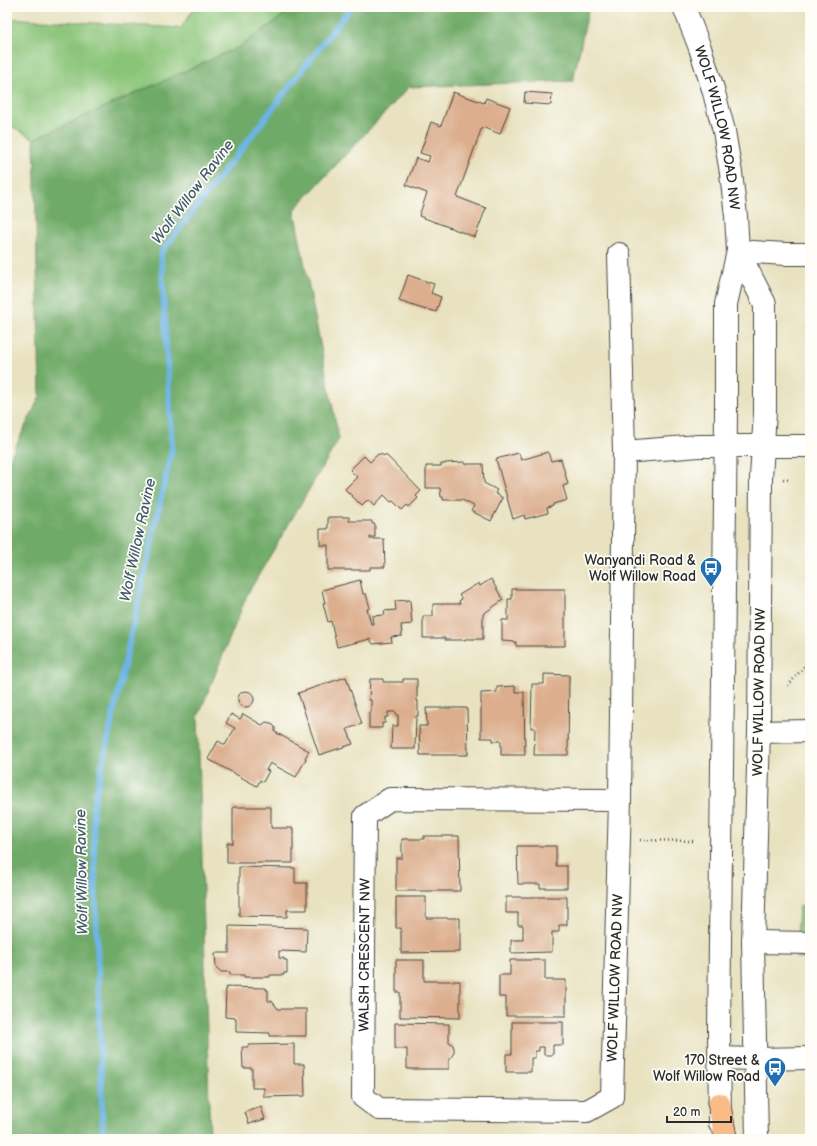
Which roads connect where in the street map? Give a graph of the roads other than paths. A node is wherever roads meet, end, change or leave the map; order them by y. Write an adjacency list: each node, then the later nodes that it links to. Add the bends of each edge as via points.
1 (684, 7): 2 (street, WOLF WILLOW ROAD NW, via 700,48 724,131 731,173)
2 (738, 251): 4 (street); 5 (street, WOLF WILLOW ROAD NW, via 726,304); 6 (street, WOLF WILLOW ROAD NW, via 765,304)
3 (619, 254): 8 (street, WOLF WILLOW ROAD NW)
4 (810, 254)
5 (726, 446): 6 (street); 8 (street); 14 (street, WOLF WILLOW ROAD NW)
6 (763, 446): 7 (street); 10 (street, WOLF WILLOW ROAD NW)
7 (810, 446)
8 (624, 452): 11 (street, WOLF WILLOW ROAD NW)
9 (810, 731): 10 (street)
10 (758, 732): 12 (street, WOLF WILLOW ROAD NW)
11 (620, 800): 17 (street, WOLF WILLOW ROAD NW); 17 (street, WALSH CRESCENT NW, via 390,799 365,816 363,1097 379,1109 587,1111)
12 (753, 942): 13 (street); 16 (street, WOLF WILLOW ROAD NW)
13 (810, 943)
14 (719, 1058): 16 (street); 18 (street, WOLF WILLOW ROAD NW)
15 (810, 1058): 16 (street)
16 (755, 1059): 21 (street, WOLF WILLOW ROAD NW)
17 (612, 1097)
18 (719, 1104): 19 (street, WOLF WILLOW ROAD NW); 20 (main road)
19 (720, 1139)
20 (726, 1139)
21 (757, 1139)

